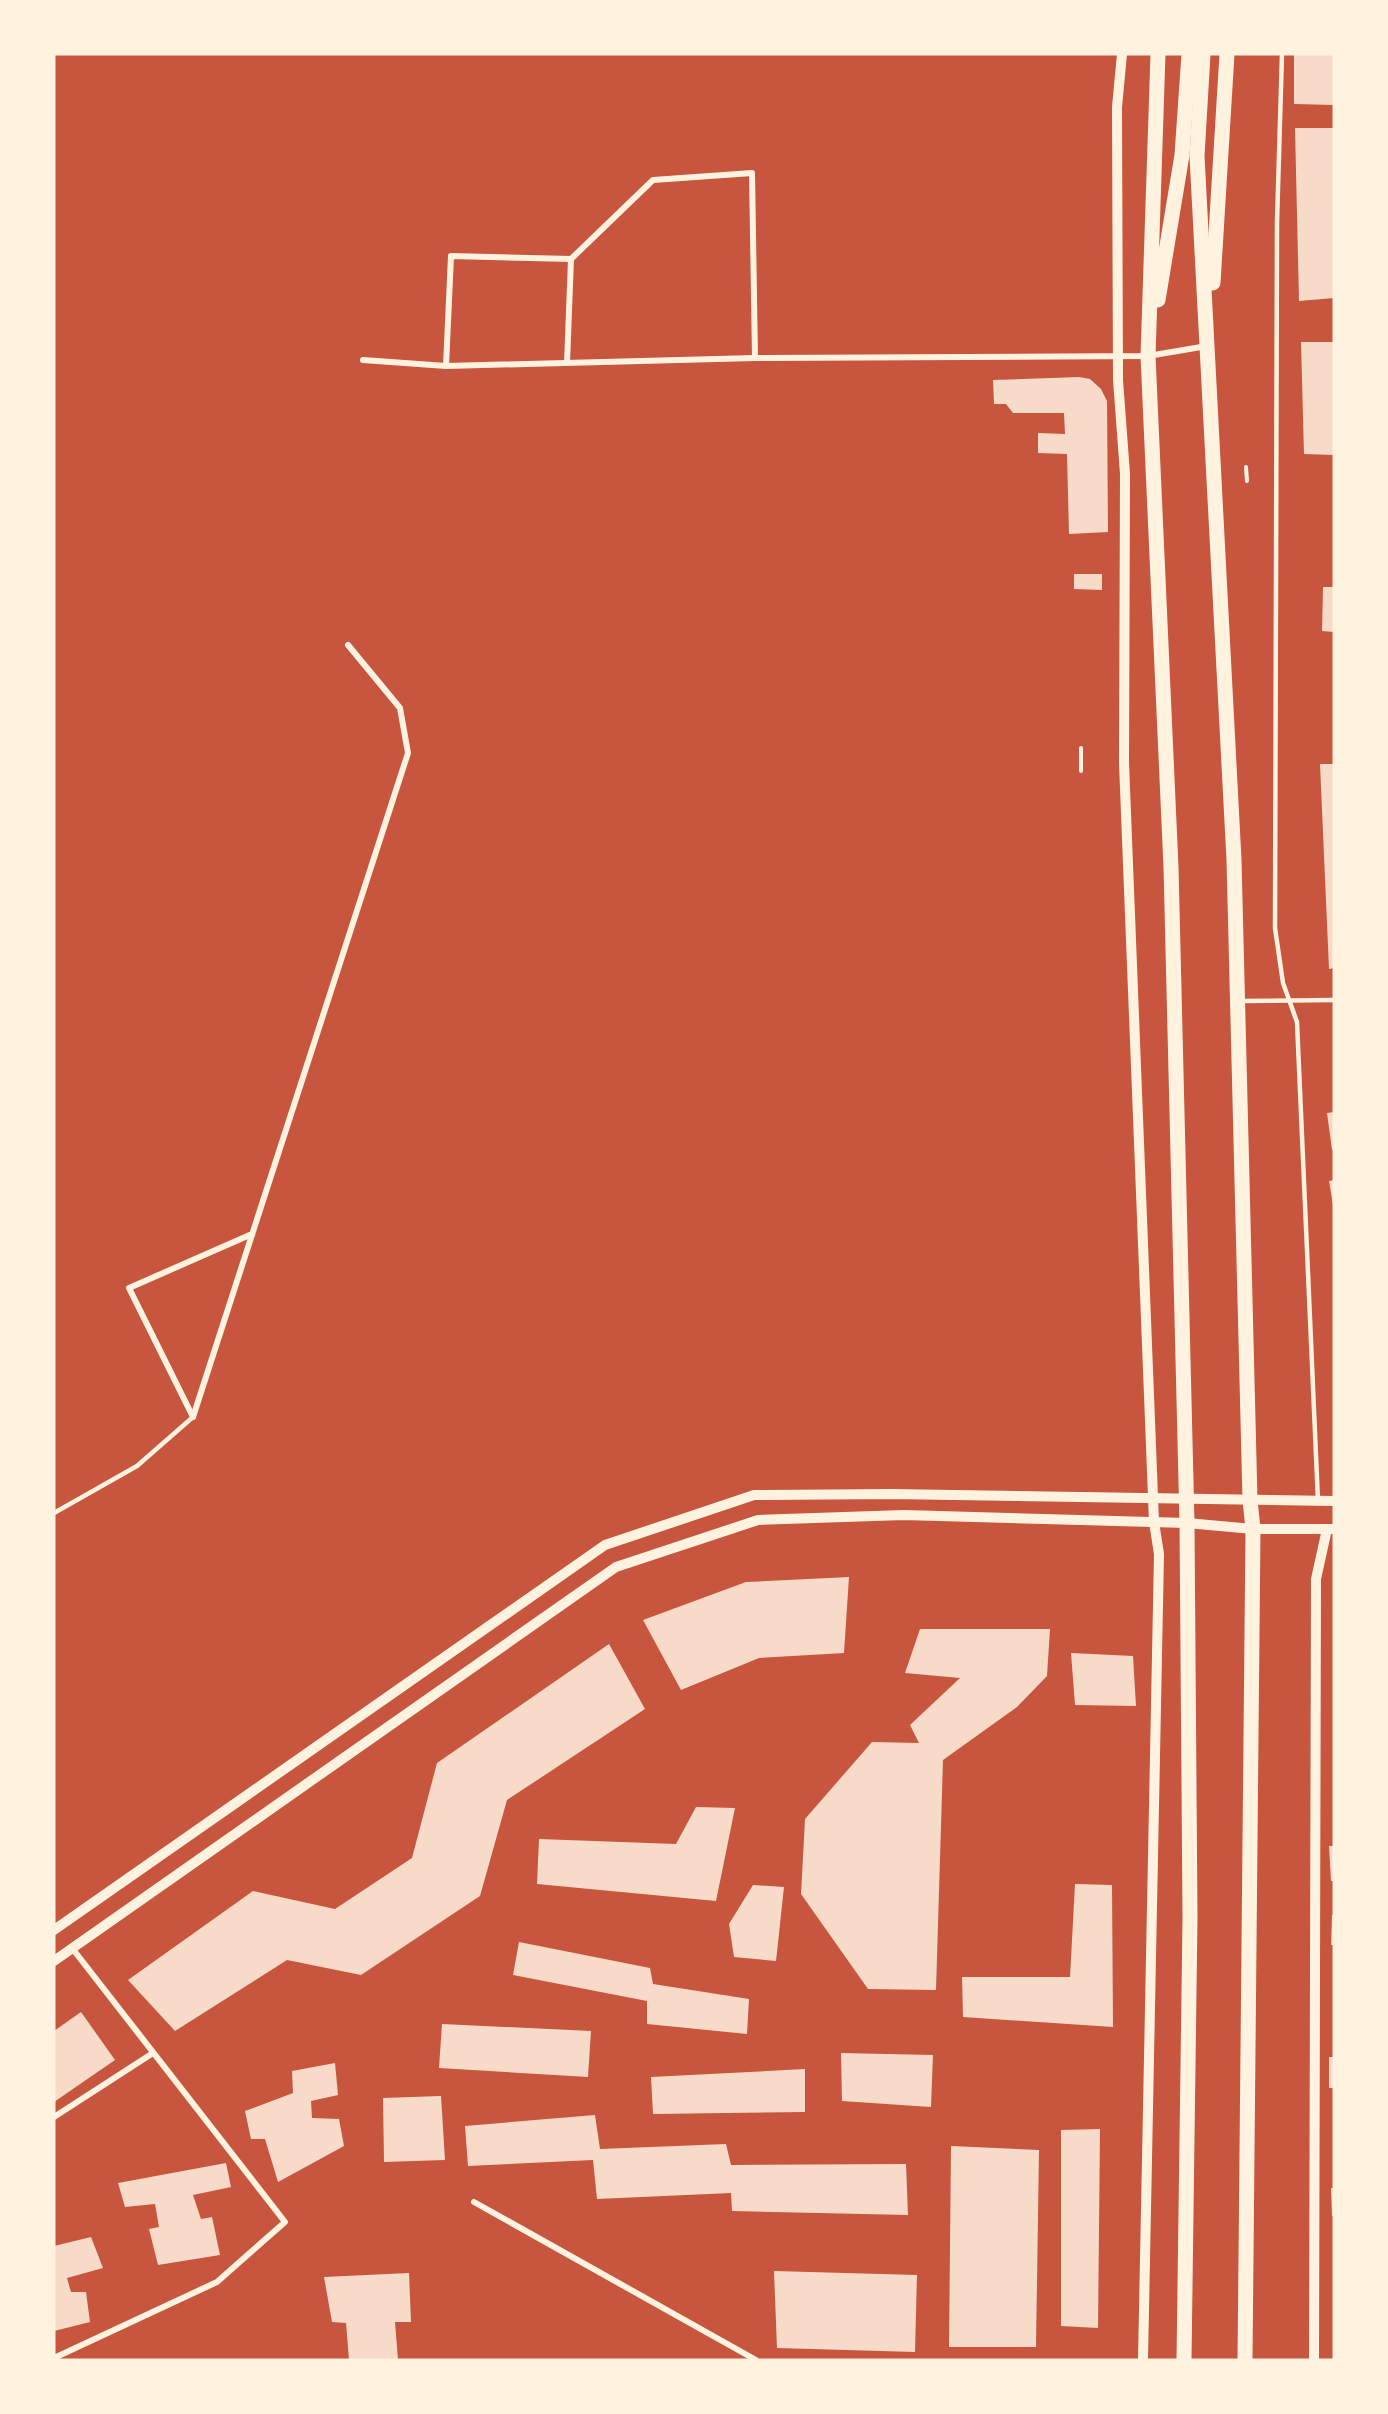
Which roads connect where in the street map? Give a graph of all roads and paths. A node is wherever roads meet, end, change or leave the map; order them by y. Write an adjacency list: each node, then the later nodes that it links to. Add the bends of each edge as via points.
1 (1122, 54): 10 (street, via 1117,107)
2 (1158, 54): 11 (main road)
3 (1189, 54): 7 (main road)
4 (1203, 54): 7 (main road)
5 (1227, 54): 9 (main road)
6 (1282, 54): 23 (lane, via 1276,222 1275,928)
7 (1189, 155): 9 (main road); 11 (main road)
8 (571, 260): 12 (street, via 652,180 752,173); 14 (street); 15 (street, via 451,256)
9 (1208, 346): 11 (street); 22 (main road)
10 (1118, 356): 11 (street); 12 (street); 26 (street, via 1125,474 1124,763)
11 (1148, 356): 27 (main road, via 1171,867)
12 (755, 358): 14 (street)
13 (363, 360): 15 (street)
14 (567, 363): 15 (street)
15 (446, 366)
16 (1246, 467): 17 (path)
17 (1247, 481)
18 (348, 645): 24 (street, via 400,708 408,753)
19 (1081, 748): 20 (path)
20 (1082, 771)
21 (1334, 1000): 23 (lane)
22 (1238, 1001): 23 (lane); 28 (main road)
23 (1289, 1001): 29 (lane, via 1297,1022)
24 (252, 1234): 25 (street); 25 (street, via 129,1288)
25 (193, 1417): 31 (lane, via 137,1466)
26 (1154, 1498): 27 (street); 32 (street); 36 (street, via 754,1495 605,1545)
27 (1185, 1498): 28 (street); 33 (main road)
28 (1250, 1500): 29 (street); 34 (main road)
29 (1318, 1501): 30 (street)
30 (1334, 1502)
31 (54, 1513)
32 (1154, 1522): 33 (street); 37 (street, via 904,1515 758,1520 616,1567); 44 (street, via 1159,1554)
33 (1187, 1523): 34 (street); 45 (main road, via 1190,1918)
34 (1253, 1529): 35 (street); 46 (main road)
35 (1330, 1529): 47 (street, via 1316,1579)
36 (54, 1930)
37 (72, 1948): 38 (street); 39 (street)
38 (54, 1961)
39 (153, 2053): 40 (street); 42 (street, via 285,2222 217,2282)
40 (54, 2117)
41 (474, 2202): 43 (street)
42 (54, 2358)
43 (756, 2360)
44 (1143, 2360)
45 (1184, 2360)
46 (1245, 2360)
47 (1314, 2360)

